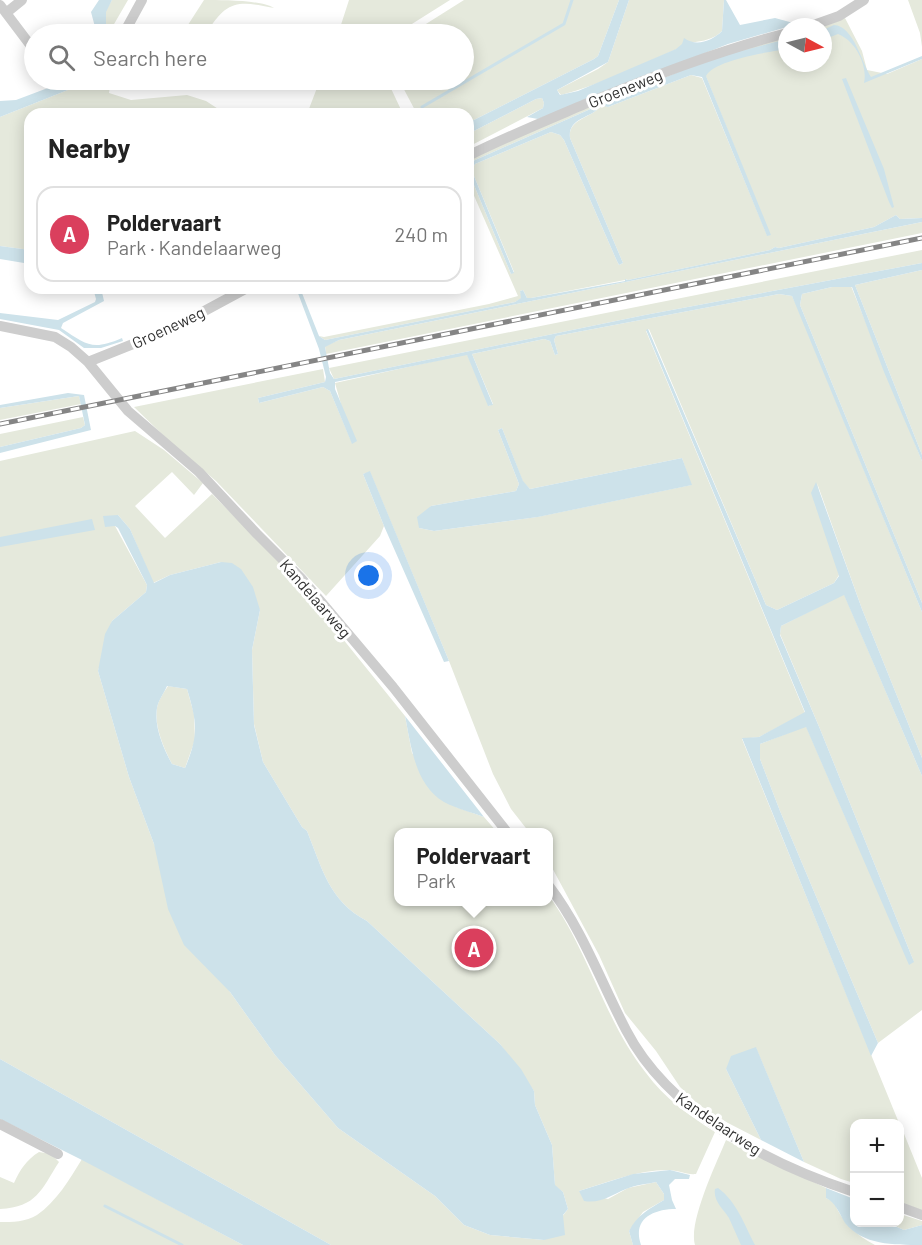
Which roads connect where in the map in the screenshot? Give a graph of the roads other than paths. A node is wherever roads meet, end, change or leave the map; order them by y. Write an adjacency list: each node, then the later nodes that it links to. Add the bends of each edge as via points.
1 (22, 0): 4 (street)
2 (142, 0): 6 (street)
3 (864, 0): 5 (street)
4 (3, 9): 8 (street)
5 (832, 18)
6 (128, 24)
7 (778, 35): 9 (street, Groeneweg, via 686,64)
8 (24, 37)
9 (474, 153)
10 (236, 294): 12 (street, Groeneweg, via 173,328)
11 (0, 326): 12 (street, Kandelaarweg, via 55,337)
12 (88, 362): 13 (street, Kandelaarweg, via 128,411 199,472 301,578)
13 (504, 828)
14 (553, 892): 17 (street, Kandelaarweg, via 638,1050 669,1089 699,1114 751,1146)
15 (0, 1124): 16 (street)
16 (58, 1154)
17 (850, 1190)
18 (904, 1208): 19 (street)
19 (922, 1215)

